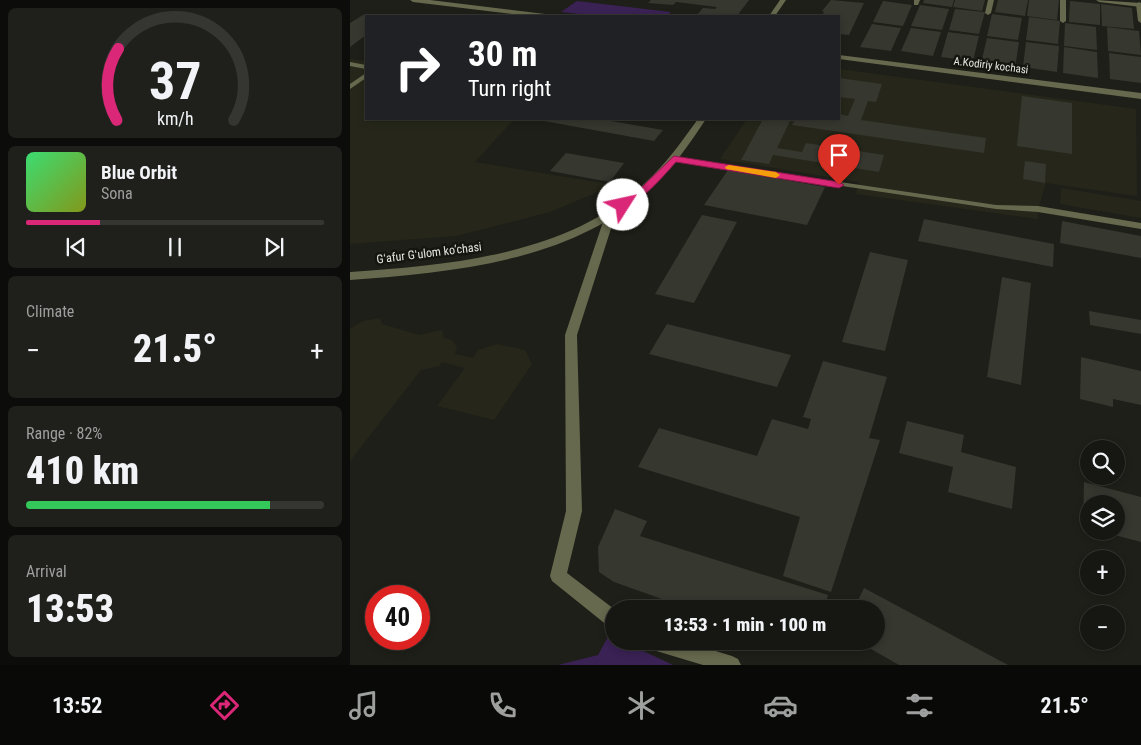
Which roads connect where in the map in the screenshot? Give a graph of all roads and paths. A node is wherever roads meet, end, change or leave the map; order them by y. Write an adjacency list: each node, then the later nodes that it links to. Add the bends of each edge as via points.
1 (413, 0): 8 (street)
2 (783, 0): 9 (street)
3 (991, 0): 7 (lane)
4 (1063, 0): 10 (lane)
5 (1099, 0): 6 (street)
6 (1140, 4): 11 (lane)
7 (988, 13)
8 (537, 15)
9 (773, 15)
10 (1063, 21)
11 (1141, 21)
12 (840, 57): 17 (street, A.Kodiriy kochasi)
13 (350, 64): 14 (lane)
14 (365, 67)
15 (365, 76): 16 (lane)
16 (350, 87)
17 (1141, 96)
18 (701, 120): 19 (street, Gʻafur Gʻulom ko’chasi)
19 (674, 159): 20 (street, Gʻafur Gʻulom ko’chasi, via 647,188); 21 (lane, via 996,208 1038,209)
20 (611, 213): 22 (street, Gʻafur Gʻulom ko’chasi, via 589,226 536,246 476,263); 23 (street, via 570,335 574,511 558,576)
21 (1141, 226)
22 (350, 276)
23 (605, 613)
24 (683, 650): 25 (street)
25 (732, 665)

